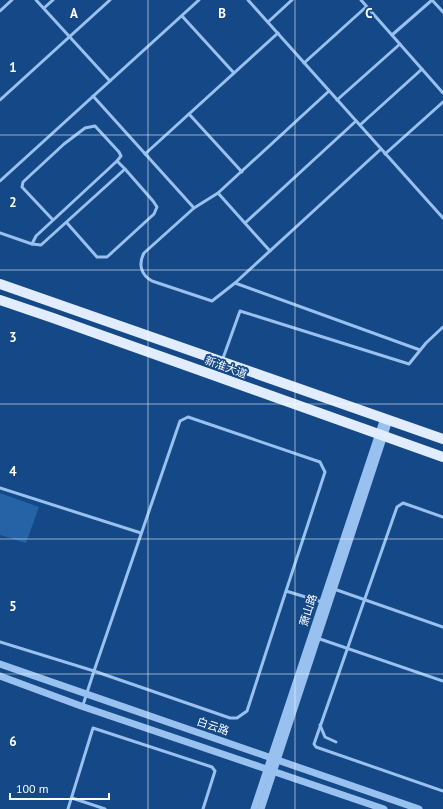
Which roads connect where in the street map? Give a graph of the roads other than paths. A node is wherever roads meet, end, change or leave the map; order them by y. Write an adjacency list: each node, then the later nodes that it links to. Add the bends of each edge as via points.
1 (12, 0): 12 (lane)
2 (36, 0): 11 (lane)
3 (53, 0): 11 (lane)
4 (110, 0): 18 (lane)
5 (199, 0): 14 (lane)
6 (248, 0): 15 (lane)
7 (292, 0): 15 (lane)
8 (360, 0): 10 (lane)
9 (432, 0): 13 (lane); 17 (lane)
10 (366, 7): 17 (lane); 20 (lane)
11 (44, 8): 18 (lane)
12 (0, 11)
13 (443, 12)
14 (182, 16): 22 (lane); 23 (lane)
15 (268, 22): 16 (lane)
16 (278, 33): 20 (lane); 22 (lane)
17 (392, 35): 19 (lane)
18 (70, 36): 23 (lane); 27 (lane)
19 (400, 44): 21 (lane); 28 (lane)
20 (304, 63): 24 (lane)
21 (422, 69): 25 (lane); 32 (lane)
22 (234, 73): 30 (lane)
23 (110, 81): 26 (lane)
24 (329, 91): 28 (lane); 38 (lane)
25 (443, 93)
26 (93, 96): 34 (lane); 39 (lane)
27 (0, 100)
28 (337, 100): 31 (lane)
29 (443, 102): 35 (lane)
30 (189, 114): 34 (lane); 38 (lane)
31 (356, 121): 32 (lane); 45 (lane)
32 (360, 125): 33 (lane)
33 (381, 148): 35 (lane); 48 (lane)
34 (145, 154): 41 (lane)
35 (385, 154): 42 (lane)
36 (117, 161): 37 (lane); 43 (lane); 43 (lane, via 121,156 119,152 95,126 85,128 64,144 23,182 22,187)
37 (125, 170): 44 (lane); 44 (lane, via 153,201 156,207 154,214 107,256 98,258)
38 (242, 172): 40 (lane)
39 (0, 182)
40 (218, 194): 41 (lane); 45 (lane)
41 (194, 208): 49 (lane, via 144,253 141,259 143,274 152,281 212,301)
42 (443, 218)
43 (52, 220): 47 (lane, via 36,236)
44 (67, 223): 47 (lane, via 41,245)
45 (245, 223): 48 (lane)
46 (0, 233): 47 (lane)
47 (32, 244)
48 (270, 251): 49 (lane)
49 (235, 283): 53 (lane)
50 (0, 284): 54 (main road, 新淮大道)
51 (0, 300): 56 (main road, 新淮大道)
52 (443, 327): 53 (lane)
53 (420, 350): 54 (lane, via 409,364 240,311)
54 (222, 361): 55 (main road, 新淮大道)
55 (386, 419): 56 (street, 萧山路); 57 (main road, 新淮大道)
56 (381, 435): 58 (main road, 新淮大道); 62 (street, 萧山路); 65 (street, 萧山路)
57 (443, 439)
58 (443, 457)
59 (0, 488): 61 (lane)
60 (443, 517): 64 (lane, via 403,503 397,507)
61 (141, 533): 63 (lane, via 180,421 188,417 320,462 325,472); 71 (lane)
62 (334, 590): 64 (lane); 65 (street, 萧山路)
63 (286, 591): 65 (lane); 71 (lane, via 247,711 237,718 230,718)
64 (364, 600): 66 (lane); 69 (lane)
65 (326, 603): 67 (street, 萧山路); 78 (street, 萧山路)
66 (443, 627)
67 (318, 638): 69 (lane); 78 (street, 萧山路)
68 (0, 642): 71 (lane)
69 (347, 648): 73 (lane); 76 (lane)
70 (0, 664): 74 (street, 白云路)
71 (94, 671): 74 (lane)
72 (0, 676): 75 (street)
73 (443, 681)
74 (87, 694): 75 (lane); 78 (street, 白云路)
75 (83, 706): 79 (street)
76 (320, 725): 77 (lane, via 325,737); 80 (lane, via 314,742 316,746)
77 (336, 742)
78 (274, 758): 79 (street, 萧山路); 88 (street, 白云路)
79 (271, 770): 85 (street, 萧山路); 86 (street, 萧山路); 87 (street)
80 (443, 791)
81 (72, 798): 82 (lane); 83 (lane); 84 (lane, via 93,728 212,767 215,771)
82 (68, 809)
83 (105, 809)
84 (202, 809)
85 (254, 809)
86 (261, 809)
87 (384, 809)
88 (419, 809)

